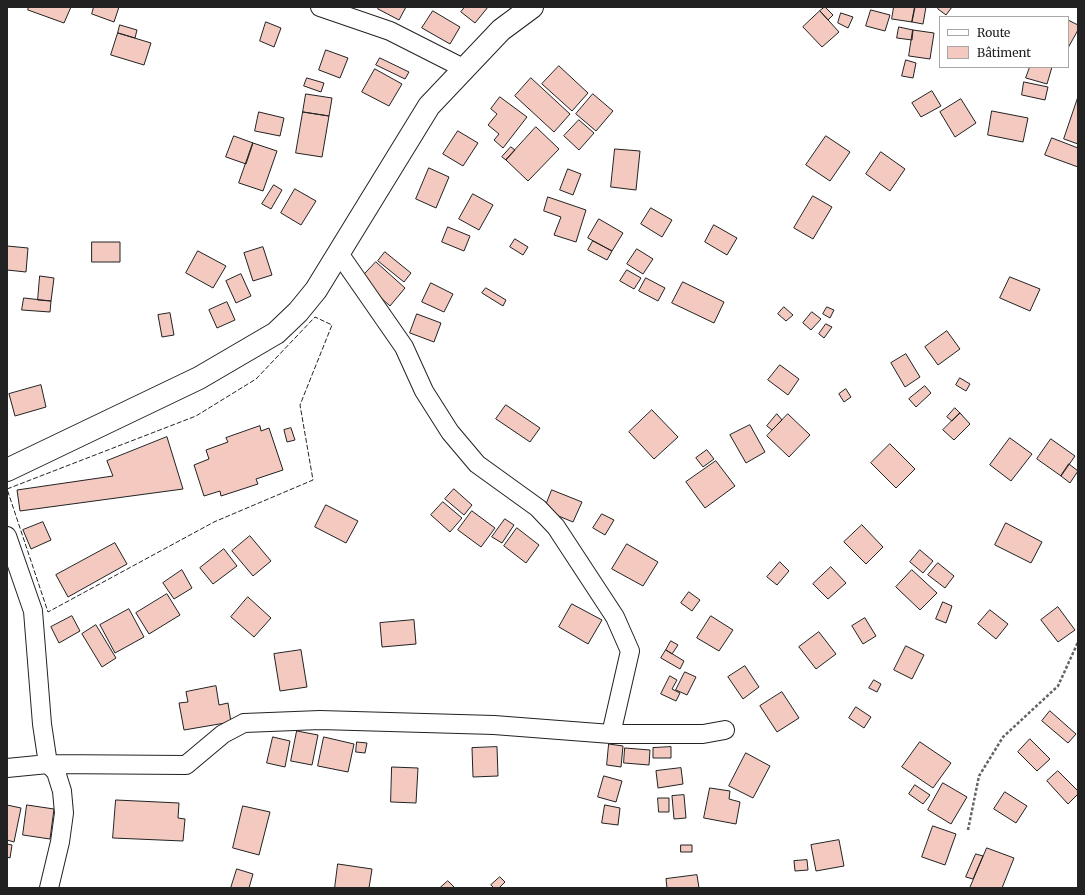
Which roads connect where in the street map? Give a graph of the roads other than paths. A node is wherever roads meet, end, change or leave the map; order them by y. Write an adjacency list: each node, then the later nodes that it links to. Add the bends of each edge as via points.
1 (320, 7): 3 (street, via 390,32)
2 (532, 7): 3 (main road, via 501,30)
3 (463, 68): 4 (main road, via 429,106)
4 (338, 252): 5 (main road, via 316,290 276,333 199,378); 8 (street, via 404,347 424,391 450,432 477,464 538,508 556,527 615,617 630,651)
5 (7, 470)
6 (7, 536): 9 (street, via 33,611 42,724)
7 (725, 730): 8 (street, via 703,734)
8 (611, 734): 9 (street, via 494,725 328,720 244,723 223,734 186,765)
9 (48, 764): 10 (street); 11 (street, via 56,772 60,784 64,813 60,842)
10 (7, 768)
11 (48, 888)

